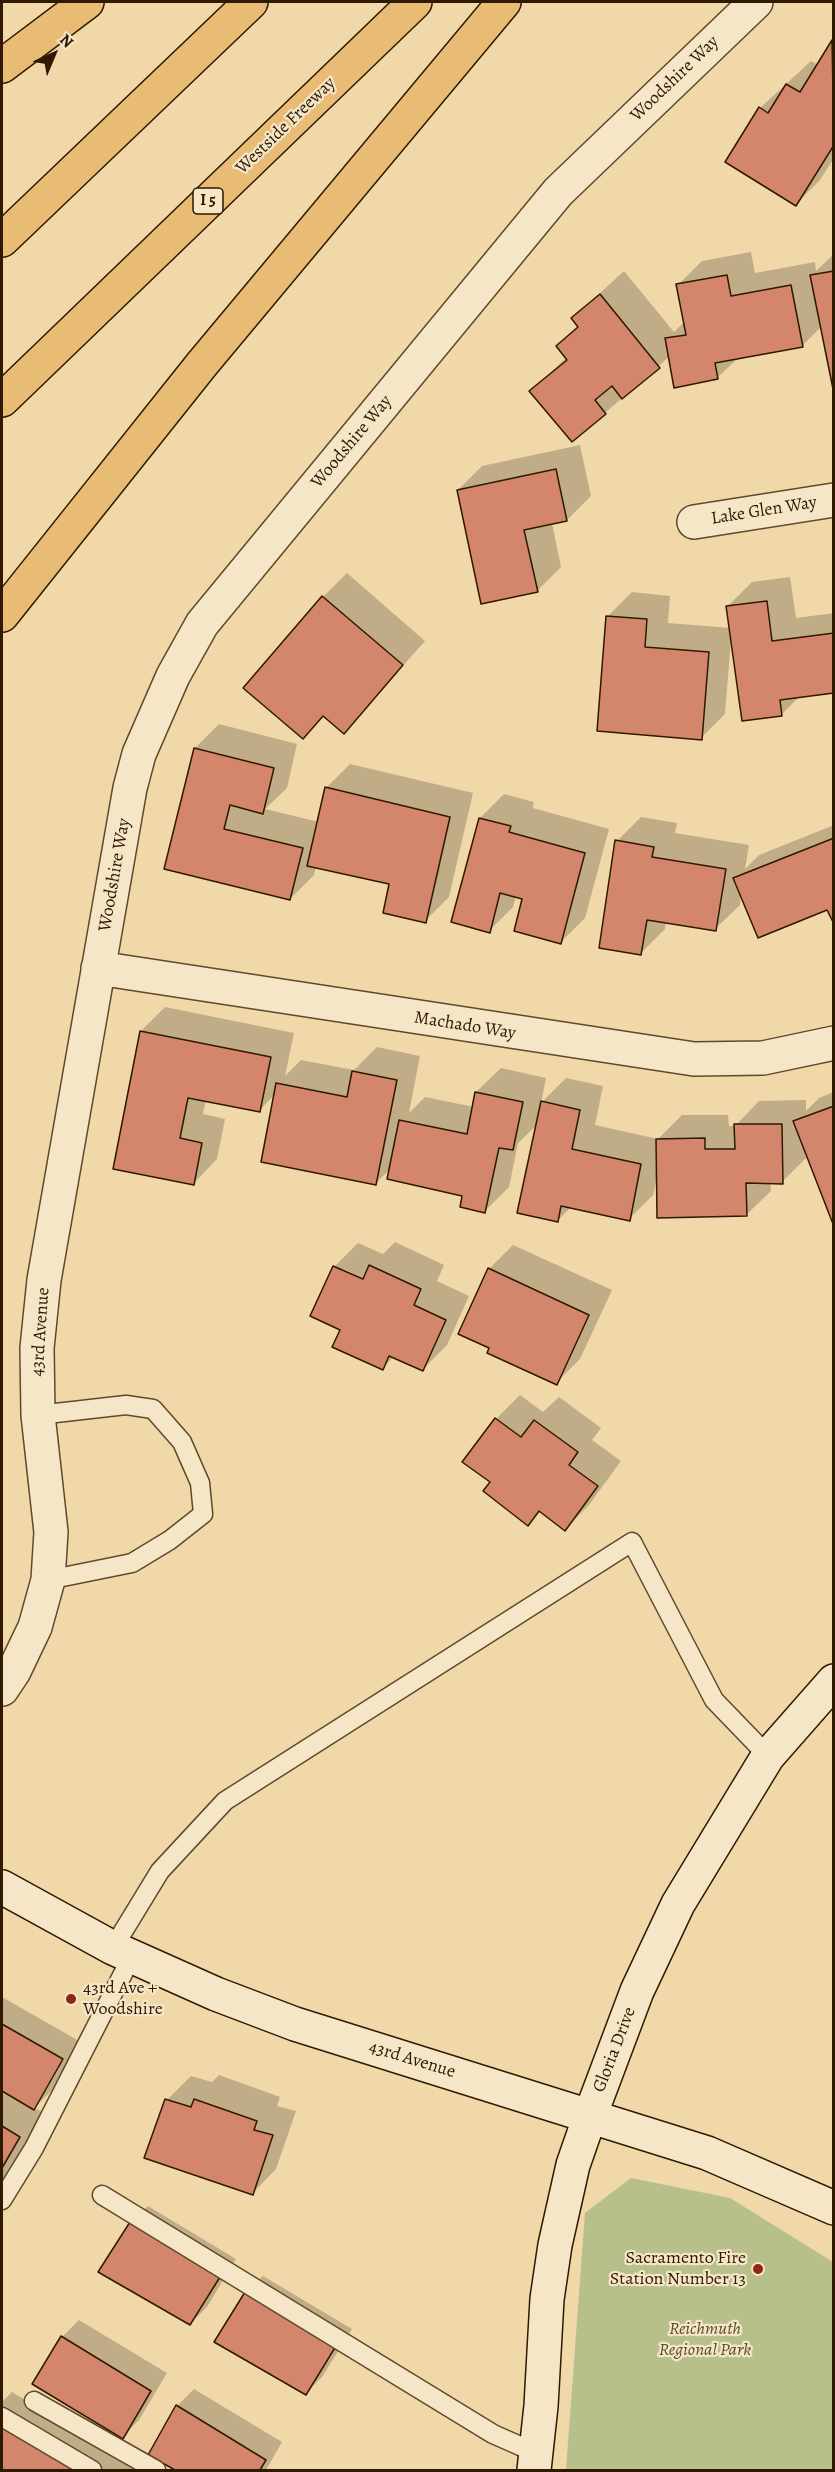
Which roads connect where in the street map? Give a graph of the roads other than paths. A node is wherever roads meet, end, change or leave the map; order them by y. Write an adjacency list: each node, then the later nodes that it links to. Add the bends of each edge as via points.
1 (87, 2): 6 (highway)
2 (251, 2): 7 (highway)
3 (415, 2): 8 (highway, Westside Freeway / I 5)
4 (504, 2): 11 (highway, via 202,364)
5 (756, 2): 12 (street, Woodshire Way, via 558,192 202,624 173,676 139,754)
6 (2, 66)
7 (2, 240)
8 (2, 400)
9 (834, 500): 10 (street, Lake Glen Way)
10 (694, 522)
11 (2, 615)
12 (98, 968): 13 (street, Machado Way, via 694,1059 763,1058); 14 (street, 43rd Avenue, via 44,1280 37,1347)
13 (834, 1043)
14 (38, 1415): 15 (street, 43rd Avenue, via 51,1532); 15 (lane, via 126,1405 153,1409 182,1442 200,1483 203,1514 132,1563)
15 (48, 1580): 17 (street, 43rd Avenue, via 35,1627)
16 (834, 1681): 18 (street, Gloria Drive)
17 (2, 1689)
18 (768, 1756): 20 (lane, via 714,1700 632,1542 225,1801 160,1871); 21 (street, Gloria Drive, via 678,1904 637,1991)
19 (2, 1887): 20 (street, 43rd Avenue)
20 (123, 1952): 21 (street, 43rd Avenue, via 295,2024); 23 (lane, via 34,2148)
21 (590, 2116): 24 (street, 43rd Avenue, via 707,2153); 27 (street, Gloria Drive, via 573,2165 547,2299)
22 (102, 2195): 27 (lane)
23 (2, 2200)
24 (834, 2208)
25 (33, 2401): 29 (lane)
26 (2, 2417): 28 (lane)
27 (535, 2462)
28 (92, 2470)
29 (156, 2470)

